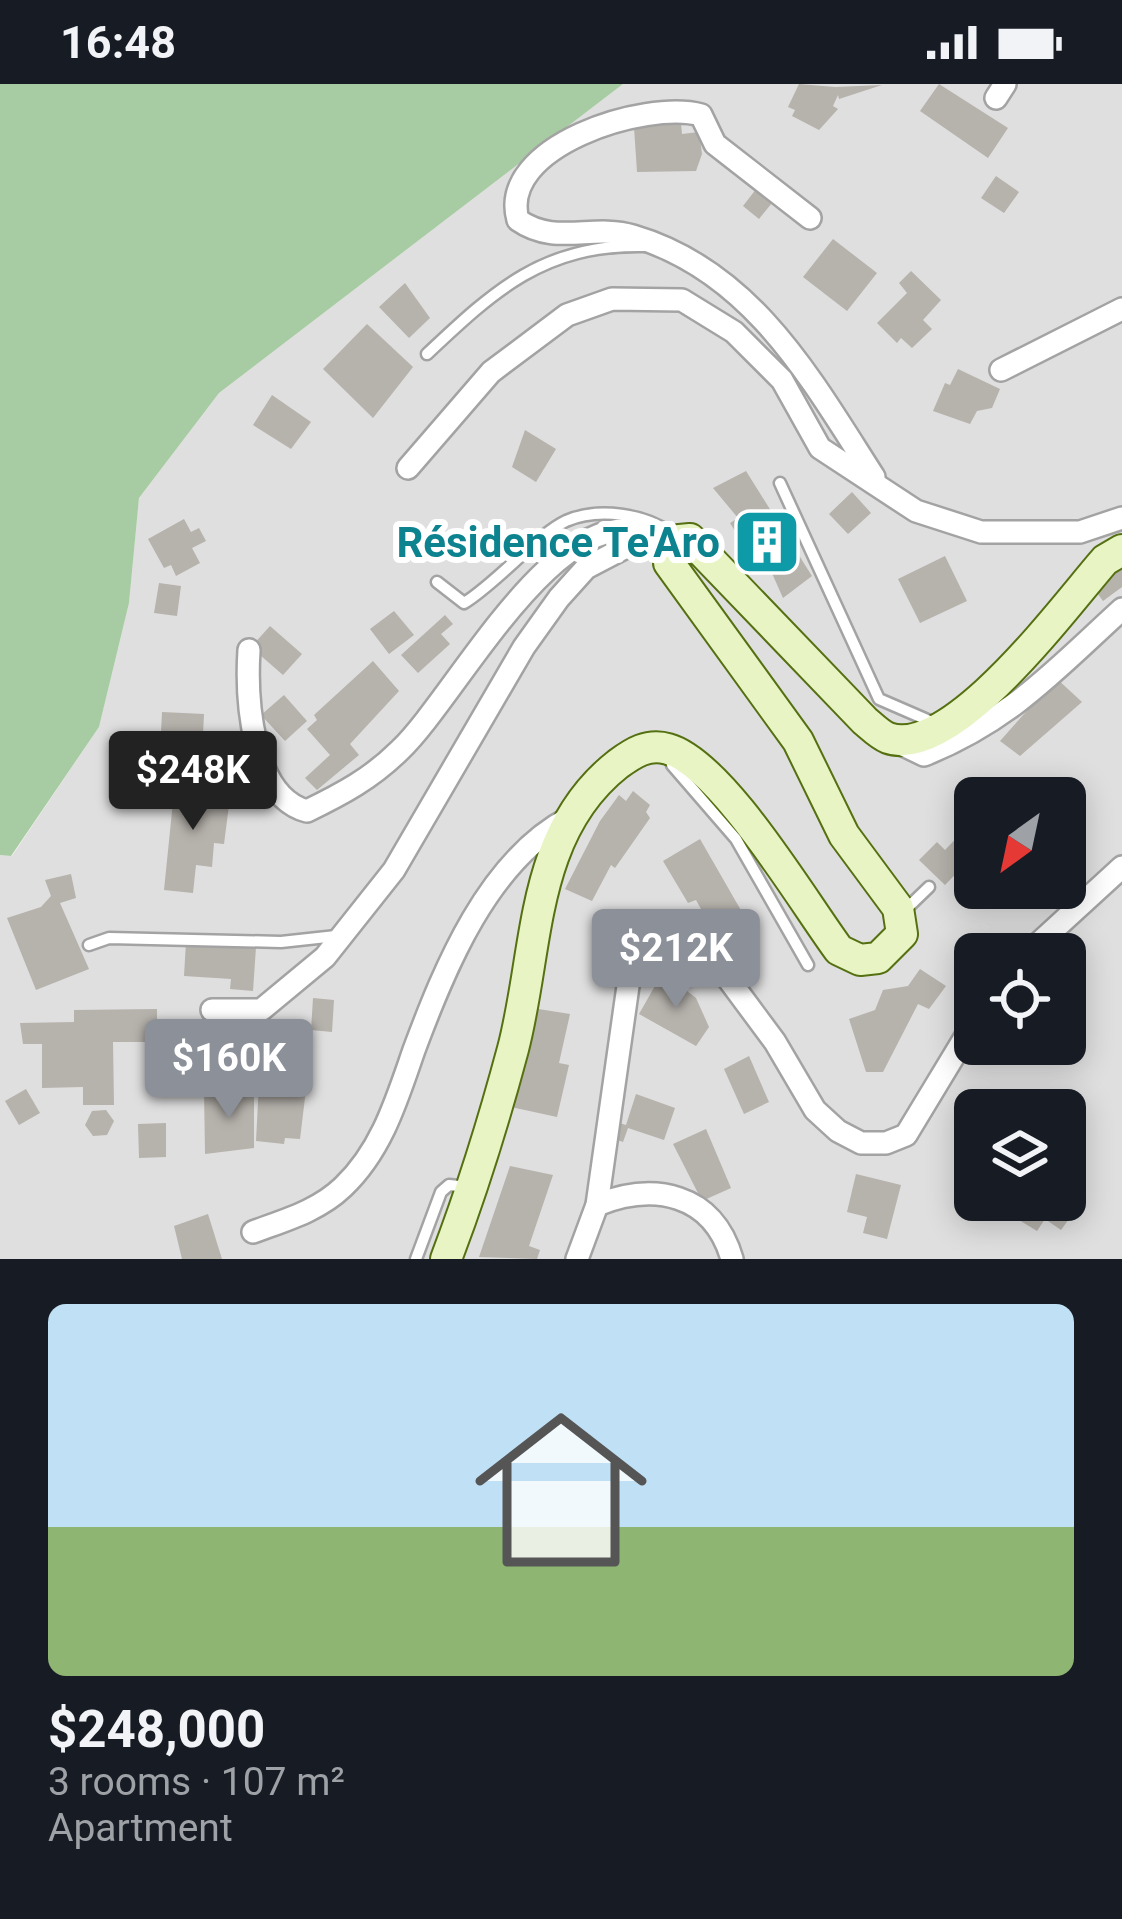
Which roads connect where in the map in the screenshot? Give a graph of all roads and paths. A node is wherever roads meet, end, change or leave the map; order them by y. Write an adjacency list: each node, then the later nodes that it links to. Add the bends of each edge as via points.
1 (809, 218): 2 (street, via 715,144 700,115 682,110 618,118 580,135 525,176 515,194 518,220 547,235 605,232)
2 (659, 247): 4 (lane, via 597,248 551,260 507,281); 8 (street, via 714,272 793,352)
3 (1122, 309): 5 (street)
4 (427, 355)
5 (1001, 370)
6 (408, 468): 8 (street, via 491,372 567,315 612,298 682,301 734,332 782,380 820,448)
7 (780, 483): 15 (lane, via 879,699)
8 (880, 485): 9 (street, via 916,511 981,532 1080,532)
9 (1122, 518)
10 (665, 538): 12 (lane, via 650,517 580,518 548,534 464,603); 14 (street, via 629,530 591,535 548,570 467,662 404,748 358,787 307,811 278,793 254,736 246,700); 16 (street, via 690,539 720,566); 21 (street, via 669,563 798,741 844,835); 23 (street, via 586,568 560,598 394,869)
11 (1122, 550): 15 (street, via 1002,681)
12 (436, 582)
13 (1122, 608): 16 (street, via 1040,690 954,743 924,755)
14 (250, 650)
15 (940, 725): 16 (street, via 912,739)
16 (887, 738)
17 (650, 748): 18 (street, via 592,785); 21 (street, via 693,764 740,810 839,950 878,958 902,934); 25 (lane, via 736,839)
18 (569, 818): 28 (street, via 529,939 514,1042); 30 (street, via 532,838 478,914 443,976 370,1156 310,1211)
19 (1122, 867): 22 (street)
20 (928, 887): 21 (lane)
21 (901, 914)
22 (1050, 933)
23 (340, 936): 24 (lane, via 109,938); 26 (street, via 261,1010)
24 (89, 945)
25 (808, 964)
26 (212, 1010)
27 (954, 1056): 29 (street, via 906,1135 861,1142 815,1110 709,953 650,941 630,972)
28 (471, 1188): 31 (lane, via 441,1192); 32 (street)
29 (597, 1204): 33 (street); 34 (street, via 650,1191 684,1196 709,1218)
30 (253, 1232)
31 (416, 1259)
32 (446, 1259)
33 (577, 1259)
34 (732, 1259)

